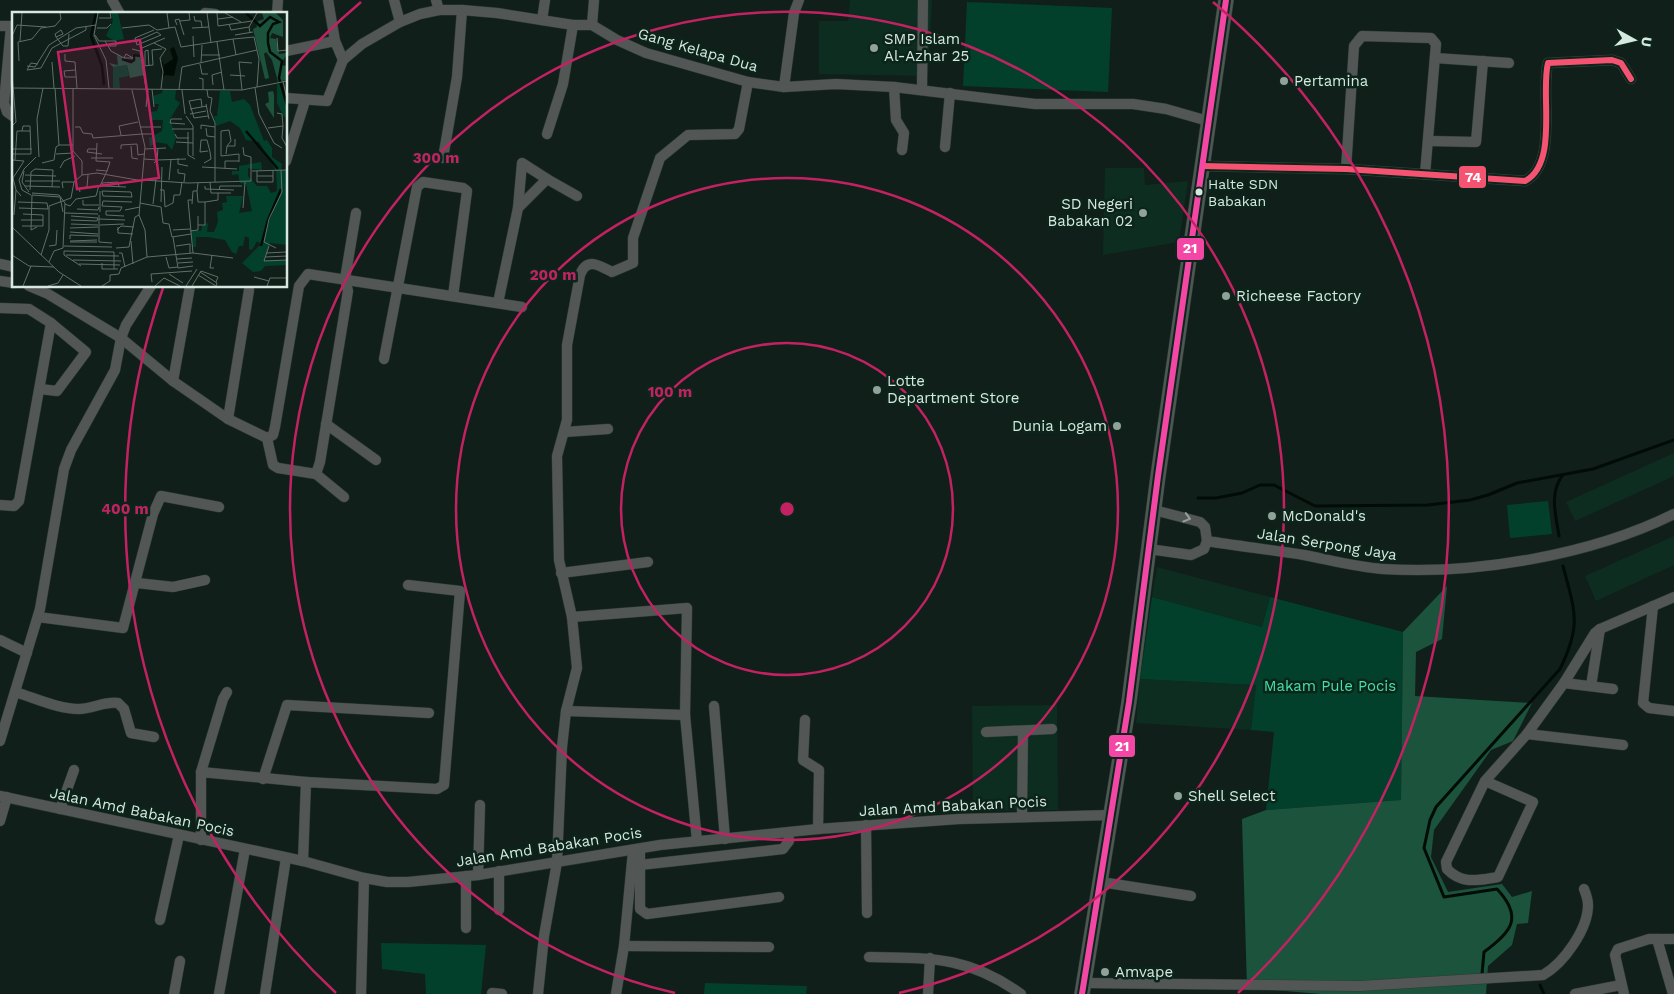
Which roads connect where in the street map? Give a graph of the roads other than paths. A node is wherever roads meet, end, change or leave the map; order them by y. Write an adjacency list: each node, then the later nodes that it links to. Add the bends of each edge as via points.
1 (112, 0): 11 (street)
2 (328, 0): 18 (street)
3 (394, 0): 13 (street)
4 (545, 0): 12 (street)
5 (594, 0): 14 (street)
6 (799, 0): 26 (street, via 794,13)
7 (923, 0): 28 (street)
8 (1226, 0): 33 (main road)
9 (438, 5): 10 (street); 13 (street)
10 (462, 10): 12 (street); 39 (street, via 457,77)
11 (119, 12)
12 (542, 20): 15 (street)
13 (400, 22): 21 (street, via 362,44)
14 (592, 24): 15 (street); 25 (street, Gang Kelapa Dua, via 646,53)
15 (573, 25): 34 (street, via 563,84)
16 (0, 26): 17 (street)
17 (12, 27): 32 (street, via 4,104)
18 (335, 41): 19 (street); 21 (street)
19 (288, 51)
20 (1435, 58): 22 (street); 35 (street); 41 (street, via 1436,44 1431,38 1359,37 1354,46)
21 (343, 60): 31 (street, via 330,98 323,102)
22 (1483, 61): 23 (street); 35 (street, via 1476,142)
23 (1509, 63)
24 (1631, 79): 42 (street, via 1617,61 1550,61 1547,65 1546,130 1541,162 1528,180)
25 (748, 82): 26 (street, Gang Kelapa Dua); 65 (street, via 739,129 735,134 688,135 660,158 633,238 633,263 612,272 599,263 589,263 582,269 567,345)
26 (784, 86): 27 (street, Gang Kelapa Dua)
27 (894, 87): 28 (street, Gang Kelapa Dua); 37 (street, via 896,120 904,133)
28 (922, 89): 29 (street, Gang Kelapa Dua)
29 (950, 93): 33 (street, Gang Kelapa Dua, via 1035,104 1133,104); 36 (street)
30 (288, 98): 31 (street)
31 (305, 101): 38 (street)
32 (12, 116)
33 (1208, 121): 40 (main road)
34 (547, 134)
35 (1429, 141): 42 (street)
36 (945, 147)
37 (902, 150)
38 (288, 154)
39 (443, 158)
40 (1202, 166): 41 (street); 72 (main road)
41 (1346, 169): 42 (street)
42 (1425, 174)
43 (547, 179): 44 (street); 45 (street); 45 (street, via 522,162)
44 (577, 196)
45 (518, 208): 54 (street)
46 (356, 213): 47 (street)
47 (346, 279): 48 (street); 63 (street, via 348,291); 66 (street, via 308,274 301,281 275,427 273,435)
48 (397, 287): 53 (street); 53 (street, via 417,187 426,182 467,191); 59 (street)
49 (34, 288): 58 (street)
50 (150, 288): 58 (street)
51 (190, 288): 60 (street)
52 (249, 290): 62 (street)
53 (453, 296): 54 (street)
54 (498, 303): 56 (street)
55 (0, 308): 57 (street, via 29,309)
56 (522, 308)
57 (51, 323): 61 (street); 61 (street, via 86,352 57,391)
58 (121, 338): 60 (street); 84 (street, via 110,382 71,450 64,469)
59 (384, 359)
60 (173, 381): 62 (street)
61 (40, 389): 70 (street, via 20,500 14,506)
62 (228, 419): 66 (street)
63 (326, 424): 67 (street); 68 (street)
64 (608, 429): 65 (street)
65 (565, 432): 77 (street, via 556,456)
66 (268, 438): 68 (street, via 273,465)
67 (376, 460)
68 (316, 474): 69 (street)
69 (344, 497)
70 (0, 505)
71 (219, 507): 79 (street, via 161,496 153,514)
72 (1154, 510): 74 (street, one-way to 74, via 1200,522 1205,527); 75 (main road)
73 (1674, 514): 74 (street, Jalan Serpong Jaya, via 1608,541 1581,548 1527,559 1436,570 1380,569)
74 (1207, 540): 75 (street, via 1204,549 1191,555)
75 (1149, 549): 114 (main road)
76 (648, 562): 77 (street)
77 (561, 573): 83 (street)
78 (205, 580): 79 (street, via 174,588)
79 (137, 583): 84 (street, via 123,628)
80 (408, 584): 110 (street, via 460,591 444,785 437,789)
81 (1674, 597): 82 (street)
82 (1653, 606): 85 (street); 95 (street, via 1643,703 1649,708)
83 (572, 616): 94 (street, via 577,668); 97 (street, via 686,607)
84 (38, 617): 87 (street)
85 (1600, 629): 88 (street); 89 (street)
86 (0, 640): 87 (street)
87 (27, 653): 91 (street)
88 (1564, 683): 89 (street); 102 (street)
89 (1592, 686): 90 (street)
90 (1613, 689)
91 (15, 692): 103 (street, via 77,709 118,703 124,709 131,732); 104 (street)
92 (227, 692): 107 (street)
93 (714, 706): 121 (street)
94 (566, 711): 97 (street); 128 (street, via 559,771)
95 (1674, 711)
96 (429, 713): 108 (street, via 287,705)
97 (685, 715): 123 (street)
98 (805, 720): 118 (street, via 803,760 819,770)
99 (1052, 729): 100 (street)
100 (1023, 731): 101 (street); 115 (street)
101 (986, 732)
102 (1527, 734): 105 (street); 109 (street)
103 (154, 737)
104 (0, 741)
105 (1623, 745)
106 (74, 770): 113 (street)
107 (201, 772): 108 (street); 122 (street)
108 (263, 779): 110 (street)
109 (1485, 781): 109 (street, via 1446,862 1450,873 1470,882 1498,877 1534,802)
110 (306, 782): 127 (street)
111 (3, 797): 113 (street, Jalan Amd Babakan Pocis); 116 (street)
112 (480, 805): 131 (street)
113 (60, 809): 120 (street, Jalan Amd Babakan Pocis)
114 (1111, 815): 115 (street, Jalan Amd Babakan Pocis); 134 (main road)
115 (1022, 816): 117 (street, Jalan Amd Babakan Pocis)
116 (0, 821)
117 (866, 825): 118 (street, Jalan Amd Babakan Pocis); 139 (street)
118 (818, 829): 119 (street, Jalan Amd Babakan Pocis)
119 (788, 833): 121 (street, Jalan Amd Babakan Pocis); 129 (street, via 789,841 784,848)
120 (179, 835): 122 (street, Jalan Amd Babakan Pocis); 140 (street)
121 (725, 839): 123 (street, Jalan Amd Babakan Pocis)
122 (201, 840): 124 (street, Jalan Amd Babakan Pocis)
123 (697, 841): 125 (street, Jalan Amd Babakan Pocis)
124 (245, 850): 126 (street, Jalan Amd Babakan Pocis); 153 (street)
125 (636, 850): 128 (street, Jalan Amd Babakan Pocis); 129 (street); 144 (street)
126 (286, 858): 127 (street, Jalan Amd Babakan Pocis); 154 (street)
127 (302, 861): 133 (street, Jalan Amd Babakan Pocis)
128 (557, 862): 130 (street, Jalan Amd Babakan Pocis); 156 (street)
129 (640, 865): 137 (street, via 640,909 647,914)
130 (499, 871): 131 (street, Jalan Amd Babakan Pocis); 138 (street)
131 (478, 875): 132 (street, Jalan Amd Babakan Pocis)
132 (466, 876): 133 (street, Jalan Amd Babakan Pocis, via 408,882); 141 (street)
133 (364, 878): 155 (street)
134 (1101, 882): 136 (street); 149 (main road)
135 (1584, 890): 151 (street, via 1588,903 1586,919 1572,945 1543,975)
136 (1192, 896)
137 (779, 897)
138 (499, 910)
139 (867, 913)
140 (160, 920)
141 (466, 928)
142 (1674, 938): 143 (street)
143 (1658, 939): 150 (street, via 1618,949 1615,955); 161 (street)
144 (624, 946): 145 (street); 157 (street)
145 (768, 947)
146 (869, 957): 147 (street)
147 (930, 958): 158 (street); 159 (street, via 954,961 993,974)
148 (180, 961): 152 (street)
149 (1083, 988): 151 (street)
150 (1622, 989): 160 (street)
151 (1360, 990)
152 (174, 994)
153 (219, 994)
154 (265, 994)
155 (361, 994)
156 (538, 994)
157 (616, 994)
158 (928, 994)
159 (1021, 994)
160 (1575, 994)
161 (1673, 994)

